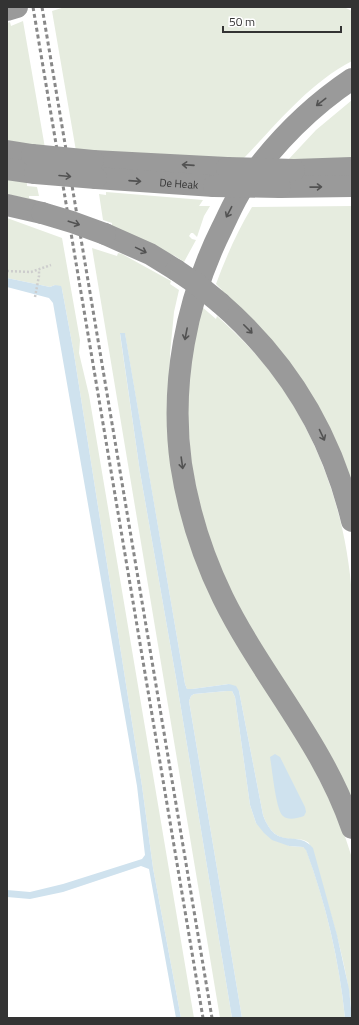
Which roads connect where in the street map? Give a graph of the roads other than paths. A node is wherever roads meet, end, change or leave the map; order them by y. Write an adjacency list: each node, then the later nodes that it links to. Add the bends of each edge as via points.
1 (12, 7): 3 (highway)
2 (17, 7): 3 (highway)
3 (7, 10)
4 (352, 79): 13 (highway, one-way to 13, via 315,107 294,127 243,187 230,210 193,302 182,355 178,411 181,463 186,494 201,546 212,573 236,623 325,766)
5 (7, 151): 6 (highway, De Heak)
6 (33, 164): 8 (highway, De Heak); 9 (highway, De Heak, bridge)
7 (352, 168): 9 (highway, De Heak, one-way to 9, bridge)
8 (7, 169)
9 (95, 170): 10 (highway, De Heak, one-way to 10, bridge, via 214,186)
10 (352, 186)
11 (7, 205): 12 (highway, one-way to 12, bridge, via 78,224 150,254 220,302 260,341 300,394 330,452)
12 (352, 521)
13 (352, 828)

